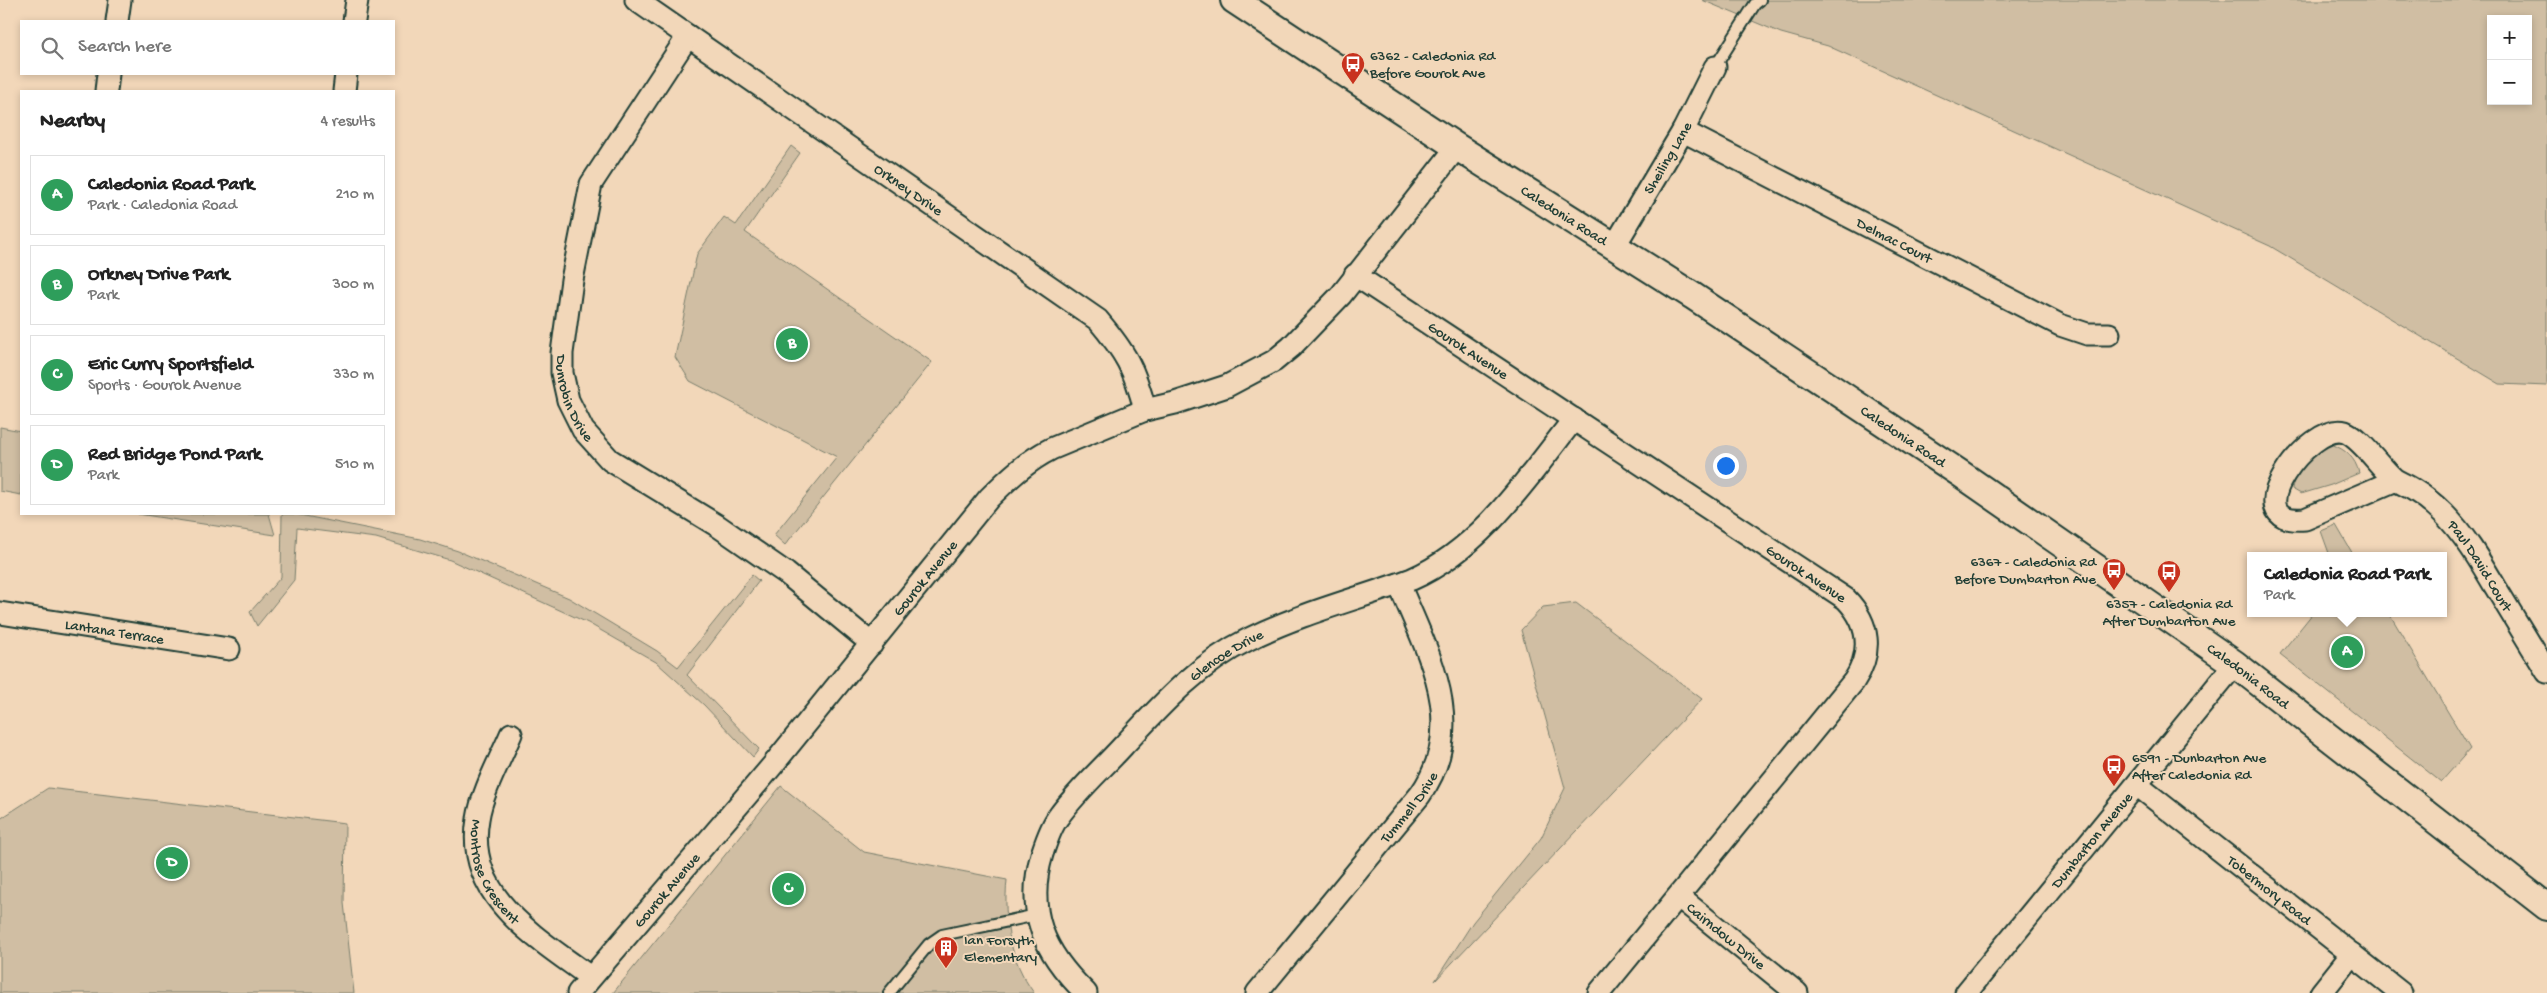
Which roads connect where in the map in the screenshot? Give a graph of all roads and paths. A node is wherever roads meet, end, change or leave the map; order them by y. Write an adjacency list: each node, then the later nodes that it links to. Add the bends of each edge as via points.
1 (120, 0): 6 (street)
2 (357, 0): 7 (street)
3 (636, 0): 8 (street, Orkney Drive)
4 (1234, 0): 15 (street, Caledonia Road)
5 (1760, 0): 9 (lane)
6 (116, 20)
7 (354, 20)
8 (688, 36): 19 (street, Orkney Drive, via 1098,320 1125,354 1136,375); 24 (street, Dunrobin Drive, via 592,184 572,280 562,353 562,373 568,400 583,430 610,460 718,526 786,573)
9 (1715, 67): 14 (street, Sheiling Lane)
10 (108, 75): 12 (street)
11 (346, 75): 13 (street)
12 (106, 90)
13 (344, 90)
14 (1683, 130): 16 (street, Sheiling Lane); 18 (street, Delmac Court, via 2060,325 2087,334)
15 (1457, 146): 16 (street, Caledonia Road); 17 (street, Gourok Avenue)
16 (1614, 247): 26 (street, Caledonia Road, via 1961,474)
17 (1355, 275): 19 (street, Gourok Avenue, via 1310,328 1274,361 1227,386); 20 (street, Gourok Avenue)
18 (2109, 334)
19 (1145, 410): 24 (street, Gourok Avenue, via 1036,456 1014,474 989,498)
20 (1574, 419): 22 (street, Glencoe Drive, via 1492,519 1449,557 1427,572); 30 (street, Gourok Avenue, via 1846,599 1860,617 1867,638 1867,653 1854,681)
21 (2396, 480): 21 (street, Paul David Court, via 2352,436 2332,432 2301,452 2284,473 2274,493 2274,502 2280,512 2291,520 2305,519); 27 (street, Paul David Court, via 2428,500 2466,539)
22 (1399, 584): 32 (street, Glencoe Drive, via 1288,621 1248,639 1208,663 1173,692 1057,817 1036,874); 37 (street, Tummell Drive, via 1438,678 1442,698 1443,730 1431,777 1420,795)
23 (0, 613): 25 (street, Lantana Terrace)
24 (872, 644): 34 (street, Gourok Avenue)
25 (229, 649)
26 (2236, 664): 29 (street, Dumbarton Avenue); 31 (street, Caledonia Road)
27 (2547, 672)
28 (511, 734): 34 (street, Montrose Crescent, via 477,821 483,874 497,900 517,922)
29 (2137, 785): 33 (street, Tobermory Road); 40 (street, Dumbarton Avenue)
30 (1679, 897): 38 (street, Gourok Avenue); 39 (street, Cairndow Drive)
31 (2547, 907)
32 (1036, 916): 35 (lane, via 942,935 929,944); 36 (street, Glencoe Drive, via 1053,955)
33 (2352, 954): 41 (street); 42 (street, Tobermory Road)
34 (584, 985)
35 (889, 993)
36 (1086, 993)
37 (1258, 993)
38 (1599, 993)
39 (1797, 993)
40 (1966, 993)
41 (2320, 993)
42 (2401, 993)

